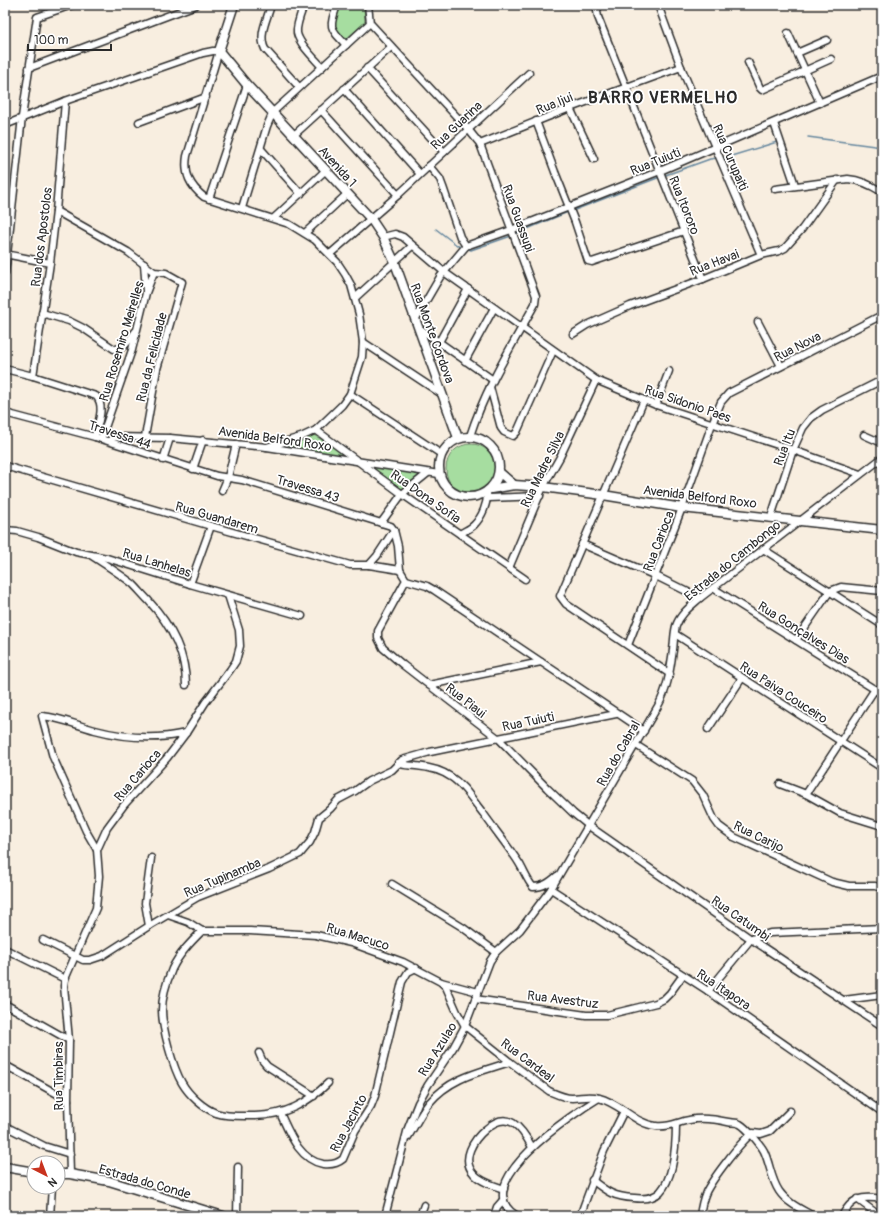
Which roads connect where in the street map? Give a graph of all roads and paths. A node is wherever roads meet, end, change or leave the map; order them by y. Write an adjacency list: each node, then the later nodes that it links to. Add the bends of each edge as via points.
1 (72, 5): 22 (street, via 37,17)
2 (196, 5): 10 (street)
3 (234, 5): 16 (street)
4 (271, 5): 29 (street, via 261,36 262,43)
5 (304, 5): 20 (street, via 297,34 302,44)
6 (337, 5): 14 (street, via 331,26)
7 (368, 5): 11 (street)
8 (599, 5): 28 (street, Rua Itororo, via 598,17)
9 (658, 5): 21 (street, Rua Curupaiti)
10 (184, 7): 22 (street)
11 (370, 23): 14 (street); 15 (street)
12 (788, 33): 17 (street)
13 (827, 40): 17 (street)
14 (346, 45): 20 (street)
15 (391, 46): 23 (street); 42 (street, Rua Guassupi)
16 (220, 51): 27 (street, Avenida 1); 31 (street); 32 (street, via 203,54)
17 (797, 53): 24 (street)
18 (831, 59): 24 (street)
19 (748, 62): 24 (street, via 762,90)
20 (322, 67): 29 (street)
21 (681, 67): 28 (street, Rua Ijui); 45 (street, Rua Curupaiti)
22 (29, 68): 37 (street)
23 (367, 68): 30 (street); 47 (street)
24 (805, 71): 33 (street)
25 (529, 73): 42 (street, Rua Guarina)
26 (882, 76): 33 (street, Rua Tuiuti)
27 (247, 85): 36 (street, Avenida 1); 62 (street)
28 (627, 86): 34 (street, Rua Ijui); 52 (street, Rua Itororo)
29 (299, 87): 36 (street)
30 (344, 89): 35 (street); 51 (street)
31 (206, 97): 39 (street); 62 (street, via 187,156 186,167 192,186)
32 (65, 101): 37 (street); 65 (street, Rua dos Apostolos)
33 (820, 103): 40 (street, Rua Tuiuti)
34 (570, 108): 38 (street, Rua Ijui); 48 (street)
35 (321, 110): 43 (street); 61 (street)
36 (273, 112): 43 (street, Avenida 1); 46 (street)
37 (22, 117): 41 (street); 74 (street)
38 (536, 121): 44 (street, Rua Ijui); 64 (street)
39 (138, 122)
40 (774, 122): 45 (street, Rua Tuiuti); 55 (street)
41 (5, 124)
42 (468, 129): 44 (street, Rua Guassupi); 47 (street, Rua Guarina)
43 (294, 136): 50 (street, Avenida 1)
44 (480, 144): 69 (street, Rua Guassupi)
45 (716, 148): 52 (street, Rua Tuiuti); 76 (street, Rua Curupaiti)
46 (261, 149): 59 (street); 63 (street)
47 (444, 152): 49 (street, Rua Guarina)
48 (594, 159)
49 (429, 166): 51 (street); 73 (street, Rua Guarina, via 440,179)
50 (326, 170): 59 (street); 60 (street, Avenida 1)
51 (420, 174): 61 (street)
52 (661, 174): 64 (street, Rua Tuiuti); 68 (street, Rua Itororo)
53 (837, 180): 55 (street); 56 (street, via 856,180); 76 (street, Rua Havai, via 785,248)
54 (882, 184): 56 (street)
55 (795, 185): 57 (street)
56 (873, 187): 58 (street)
57 (775, 189)
58 (882, 192)
59 (301, 194): 66 (street)
60 (347, 194): 67 (street, Avenida 1); 70 (street)
61 (398, 195): 67 (street)
62 (209, 199): 63 (street)
63 (242, 208): 66 (street)
64 (571, 210): 68 (street, via 588,261 592,262); 69 (street, Rua Tuiuti)
65 (56, 211): 77 (street, Rua dos Apostolos); 79 (street, via 128,252)
66 (274, 218): 70 (street)
67 (371, 219): 71 (street, Avenida 1); 75 (street)
68 (684, 231): 83 (street, Rua Itororo)
69 (512, 232): 73 (street, Rua Tuiuti); 92 (street, Rua Guassupi, via 536,300)
70 (305, 233): 75 (street)
71 (383, 237): 72 (street, Rua Sidonio Paes, via 399,235); 78 (street, Rua Monte Cordova)
72 (412, 246): 78 (street); 81 (street, Rua Sidonio Paes)
73 (464, 248): 81 (street)
74 (6, 254): 77 (street); 82 (street)
75 (330, 254): 86 (street, via 345,274)
76 (760, 256): 83 (street, Rua Havai)
77 (50, 263): 88 (street, Rua dos Apostolos)
78 (395, 263): 86 (street); 90 (street, Rua Monte Cordova)
79 (144, 264): 80 (street); 85 (street)
80 (154, 272): 85 (street, Rua Rosemiro Meirelles); 118 (street, Rua da Felicidade, via 166,273 182,282 157,369)
81 (444, 272): 84 (street, Rua Sidonio Paes); 90 (street)
82 (5, 273)
83 (703, 279): 95 (street, Rua Havai, via 659,294 587,325)
84 (468, 289): 87 (street, Rua Sidonio Paes); 97 (street)
85 (146, 293): 94 (street, Rua Rosemiro Meirelles)
86 (355, 298): 96 (street)
87 (494, 308): 92 (street, Rua Sidonio Paes); 99 (street)
88 (42, 313): 94 (street, via 83,328 108,346 119,350); 103 (street, Rua dos Apostolos)
89 (882, 315): 100 (street, Rua Nova)
90 (415, 320): 93 (street, Rua Monte Cordova)
91 (758, 322): 100 (street)
92 (522, 327): 98 (street, Rua Sidonio Paes); 104 (street)
93 (418, 328): 97 (street); 109 (street, Rua Monte Cordova)
94 (136, 331): 119 (street, Rua Rosemiro Meirelles, via 132,350)
95 (573, 334)
96 (364, 342): 108 (street); 109 (street)
97 (439, 342): 99 (street)
98 (553, 351): 105 (street, Rua Sidonio Paes); 107 (street, via 513,436 501,428)
99 (465, 360): 104 (street)
100 (781, 366): 110 (street, Rua Nova, via 729,393)
101 (5, 369): 103 (street)
102 (669, 371): 112 (street)
103 (33, 376): 119 (street, via 96,396 101,403)
104 (493, 380): 107 (street)
105 (596, 380): 111 (street, Rua Sidonio Paes); 140 (street, Rua Madre Silva)
106 (882, 380): 127 (street, Rua Itu, via 811,418 803,428)
107 (490, 386): 116 (street)
108 (350, 394): 115 (street); 128 (street)
109 (443, 396): 121 (street, Rua Monte Cordova)
110 (723, 399): 114 (street, Rua Carioca)
111 (644, 400): 112 (street, Rua Sidonio Paes); 144 (street)
112 (656, 405): 114 (street, Rua Sidonio Paes)
113 (5, 413): 119 (street, Travessa 44)
114 (712, 424): 127 (street, Rua Sidonio Paes); 146 (street, Rua Carioca)
115 (316, 430): 126 (street); 131 (street, Rua Dona Sofia)
116 (470, 436): 121 (street); 134 (street, via 486,442 492,448 497,455)
117 (864, 436): 124 (street)
118 (145, 437): 120 (street, Avenida Belford Roxo); 123 (street, Avenida Belford Roxo, via 114,437)
119 (98, 438): 123 (street, Travessa 44)
120 (170, 438): 122 (street, Avenida Belford Roxo); 130 (street)
121 (458, 438): 128 (street)
122 (203, 440): 125 (street, Avenida Belford Roxo); 133 (street)
123 (108, 441): 130 (street, Travessa 44)
124 (882, 443)
125 (236, 444): 126 (street, Avenida Belford Roxo); 138 (street)
126 (267, 447): 131 (street, Avenida Belford Roxo)
127 (793, 450): 137 (street, Rua Sidonio Paes); 147 (street, Rua Itu)
128 (441, 454): 136 (street)
129 (882, 458): 137 (street, Estrada do Cambongo)
130 (163, 460): 133 (street, Travessa 44)
131 (362, 463): 135 (street, Avenida Belford Roxo); 143 (street, Rua Dona Sofia)
132 (5, 466): 150 (street, Rua Guandarem)
133 (193, 469): 138 (street, Travessa 44)
134 (499, 472): 139 (street); 142 (street)
135 (428, 473): 136 (street, Avenida Belford Roxo); 143 (street)
136 (439, 474): 142 (street, Avenida Belford Roxo, via 448,490 456,495 473,497)
137 (860, 474): 148 (street, Estrada do Cambongo)
138 (228, 477): 141 (street); 149 (street, Travessa 43)
139 (514, 484): 140 (street, Avenida Belford Roxo); 142 (street, Avenida Belford Roxo)
140 (543, 487): 144 (street, Avenida Belford Roxo); 145 (street, Rua Madre Silva)
141 (222, 491)
142 (488, 493): 145 (street); 154 (street, via 479,520)
143 (402, 494): 149 (street); 154 (street, Rua Dona Sofia)
144 (603, 495): 146 (street, Avenida Belford Roxo); 155 (street)
145 (540, 496): 159 (street, Rua Madre Silva)
146 (682, 508): 147 (street, Avenida Belford Roxo); 161 (street, Rua Carioca)
147 (771, 517): 148 (street, Avenida Belford Roxo)
148 (800, 521): 153 (street, Avenida Belford Roxo); 156 (street, Estrada do Cambongo)
149 (381, 523): 152 (street)
150 (211, 526): 158 (street, Rua Guandarem, via 339,562); 164 (street)
151 (5, 530): 157 (street, Rua Lanhelas, via 38,537)
152 (394, 530): 158 (street); 160 (street)
153 (882, 530)
154 (460, 534): 159 (street, Rua Dona Sofia)
155 (582, 544): 161 (street); 175 (street, via 560,595 561,599)
156 (763, 549): 165 (street, Estrada do Cambongo); 166 (street)
157 (91, 556): 164 (street, Rua Lanhelas, via 107,558); 179 (street, via 134,585 166,622 181,651)
158 (369, 565): 160 (street)
159 (509, 568): 162 (street, Rua Dona Sofia)
160 (400, 570): 163 (street)
161 (656, 576): 169 (street); 175 (street, Rua Carioca)
162 (525, 579)
163 (406, 580): 176 (street, via 434,590); 180 (street, Rua Piaui, via 378,631 378,638 383,648)
164 (190, 584): 168 (street, Rua Lanhelas)
165 (713, 588): 169 (street, Estrada do Cambongo); 174 (street, Rua Gonçalves Dias)
166 (830, 591): 167 (street, via 840,587); 172 (street); 174 (street)
167 (882, 591)
168 (228, 595): 170 (street, Rua Lanhelas); 186 (street, Rua Carioca, via 239,630 240,646 236,661)
169 (700, 598): 171 (street, Estrada do Cambongo)
170 (302, 616)
171 (680, 619): 173 (street, Rua do Cabral)
172 (882, 625)
173 (675, 634): 177 (street, Rua do Cabral); 178 (street, Rua Paiva Couceiro)
174 (796, 640): 181 (street, Rua Gonçalves Dias)
175 (628, 645): 177 (street)
176 (541, 662): 180 (street); 183 (street)
177 (670, 674): 185 (street, Rua do Cabral, via 664,696)
178 (742, 678): 184 (street); 188 (street, Rua Paiva Couceiro)
179 (186, 685)
180 (429, 685): 187 (street, Rua Piaui)
181 (874, 689): 182 (street, Rua Gonçalves Dias); 188 (street)
182 (882, 694)
183 (616, 714): 185 (street); 187 (street, Rua Tuiuti)
184 (708, 729)
185 (644, 732): 189 (street, Rua do Cabral)
186 (186, 733): 197 (street, Rua Carioca, via 116,816 107,828); 197 (street, via 168,737 126,736 42,716 53,757)
187 (499, 739): 190 (street, Rua Tuiuti, via 430,752); 195 (street, Rua Piaui)
188 (842, 742): 191 (street, Rua Paiva Couceiro); 193 (street)
189 (636, 745): 195 (street, Rua do Cabral); 201 (street, Rua Carijo, via 692,781 703,795 719,826 734,837 832,882)
190 (398, 763): 194 (street, Rua Tuiuti, via 392,770 342,797); 199 (street, via 438,771 459,784 533,886 548,883)
191 (882, 768)
192 (780, 784): 193 (street)
193 (806, 794): 196 (street, via 840,813)
194 (319, 818): 203 (street, Rua Tupinamba, via 310,842 300,854 198,897)
195 (589, 826): 199 (street, Rua do Cabral); 207 (street, Rua Catumbi)
196 (882, 826)
197 (97, 850): 211 (street, Rua Carioca, via 99,876 96,908)
198 (151, 858): 204 (street, via 145,903)
199 (561, 873): 202 (street, Rua do Cabral)
200 (392, 884): 210 (street, via 462,927)
201 (882, 888)
202 (551, 889): 210 (street, Rua Azulao, via 520,930); 213 (street, Rua Itapora)
203 (168, 915): 204 (street, Rua Tupinamba); 206 (street, via 188,922)
204 (149, 926): 211 (street, Rua Tupinamba, via 102,956 83,960)
205 (882, 928): 207 (street, via 770,933)
206 (202, 931): 212 (street, Rua Macuco, via 316,935 351,943); 235 (street, via 179,956 172,969 162,1010 170,1054 182,1083 200,1103 215,1112 247,1116)
207 (750, 939): 217 (street); 220 (street, Rua Catumbi)
208 (43, 940): 211 (street, Rua Tupinamba)
209 (5, 949): 214 (street)
210 (496, 952): 216 (street, Rua Azulao, via 486,968)
211 (76, 956): 214 (street, Rua Carioca)
212 (416, 968): 215 (street, Rua Macuco); 235 (street, Rua Jacinto, via 408,972 402,982 375,1096 343,1159 331,1165 321,1164 307,1157 295,1142)
213 (683, 975): 217 (street, Rua Itapora); 219 (street, Rua Avestruz, via 664,999 607,1015 586,1015)
214 (65, 979): 224 (street, Rua Timbiras)
215 (441, 982): 216 (street); 222 (street, Rua Macuco)
216 (478, 992): 219 (street, Rua Azulao)
217 (708, 992): 234 (street, Rua Itapora)
218 (882, 995): 220 (street)
219 (475, 999): 222 (street, Rua Azulao)
220 (844, 1000): 223 (street, Rua Catumbi)
221 (5, 1004): 224 (street)
222 (465, 1026): 226 (street, Rua Cardeal); 239 (street, Rua Azulao, via 418,1103)
223 (882, 1026)
224 (69, 1040): 231 (street, Rua Timbiras)
225 (259, 1053): 229 (street, via 267,1066)
226 (510, 1062): 230 (street, Rua Cardeal, via 556,1094 572,1098); 239 (street, via 450,1084 428,1104)
227 (5, 1065): 231 (street)
228 (328, 1083): 229 (street)
229 (314, 1096): 235 (street)
230 (599, 1098): 232 (street, Rua Cardeal); 240 (street, via 576,1112)
231 (68, 1100): 241 (street, Rua Timbiras)
232 (624, 1111): 236 (street, Rua Cardeal, via 654,1126); 247 (street, via 609,1138)
233 (790, 1111): 238 (street, via 765,1134)
234 (882, 1112)
235 (280, 1113)
236 (676, 1124): 238 (street, Rua Cardeal, via 689,1120 714,1119 741,1125); 247 (street, via 674,1156 669,1174 659,1192 647,1198 617,1196)
237 (5, 1126): 241 (street, via 44,1146)
238 (751, 1134): 254 (street, Rua Cardeal, via 764,1151 780,1192); 263 (street, via 711,1184 703,1199)
239 (405, 1143): 258 (street, Rua Azulao)
240 (532, 1147): 248 (street, via 516,1166); 248 (street, via 519,1127 508,1120 495,1121 472,1144 469,1163 474,1175)
241 (70, 1154): 246 (street, Rua Timbiras)
242 (5, 1167): 244 (street)
243 (238, 1167): 257 (street)
244 (26, 1171)
245 (66, 1174): 246 (street, Estrada do Conde)
246 (70, 1174): 256 (street, Estrada do Conde, via 109,1181)
247 (592, 1180): 262 (street)
248 (504, 1189): 250 (street)
249 (51, 1195): 255 (street)
250 (504, 1199): 260 (street); 261 (street, via 508,1208)
251 (857, 1199): 252 (street); 265 (street); 266 (street)
252 (882, 1199)
253 (424, 1205): 259 (street)
254 (802, 1213): 264 (street, Rua Cardeal)
255 (50, 1216)
256 (223, 1216)
257 (237, 1216)
258 (385, 1216)
259 (420, 1216)
260 (494, 1216)
261 (517, 1216)
262 (580, 1216)
263 (700, 1216)
264 (813, 1216)
265 (842, 1216)
266 (880, 1216)

